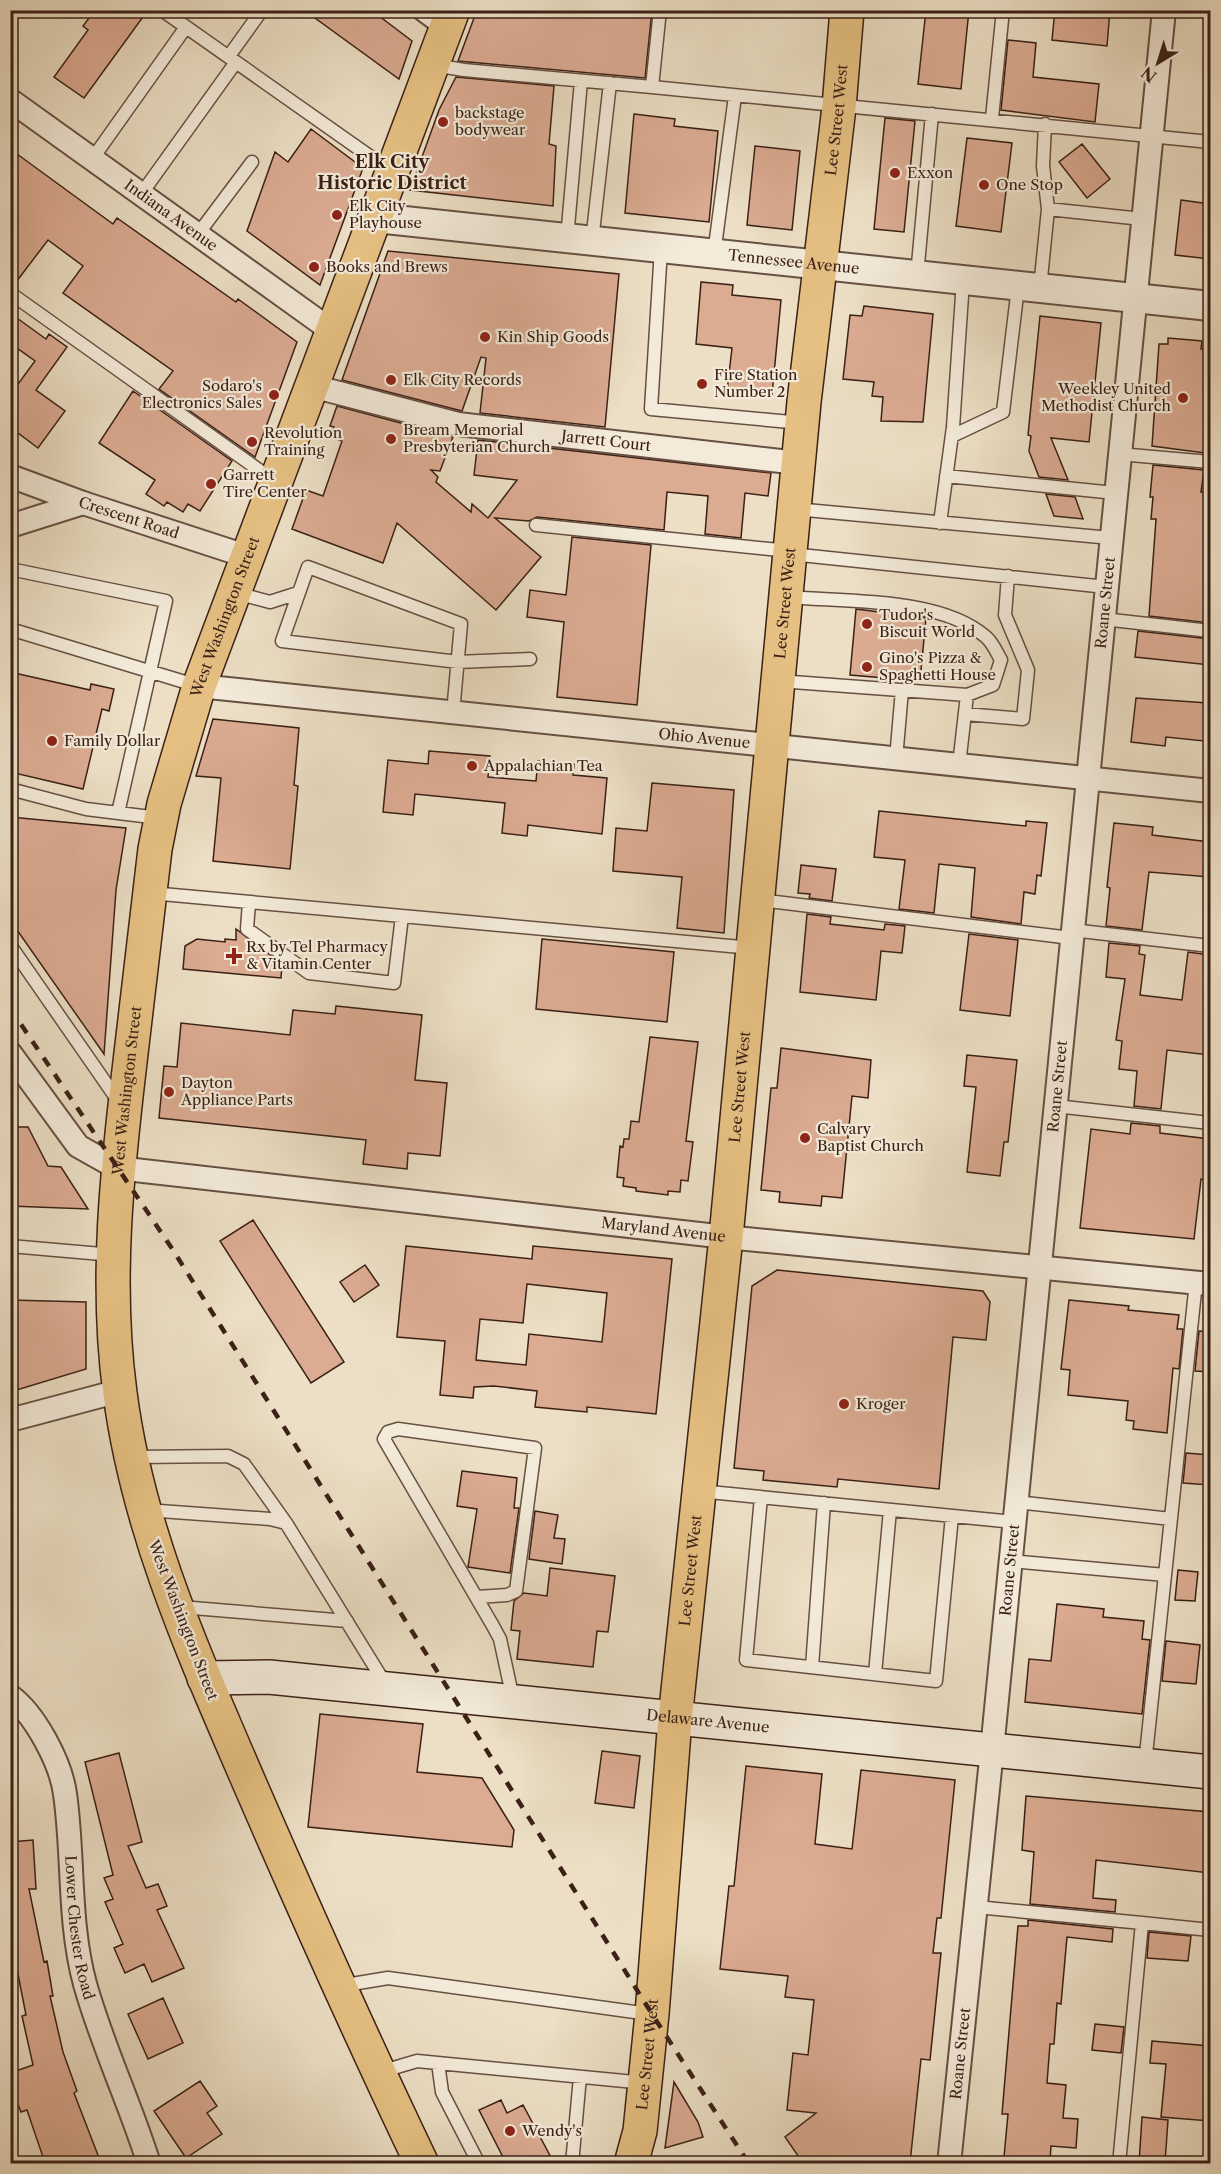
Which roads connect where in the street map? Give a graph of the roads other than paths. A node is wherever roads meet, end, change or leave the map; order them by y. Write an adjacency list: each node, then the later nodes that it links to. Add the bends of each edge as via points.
1 (162, 10): 8 (lane)
2 (262, 10): 9 (lane)
3 (660, 10): 13 (lane)
4 (846, 10): 16 (main road, Lee Street West)
5 (1003, 10): 18 (lane)
6 (1164, 10): 20 (street, Roane Street)
7 (441, 16): 10 (main road, West Washington Street)
8 (186, 27): 9 (lane); 22 (lane)
9 (232, 59): 24 (lane); 25 (lane)
10 (433, 64): 11 (lane); 24 (main road, West Washington Street)
11 (582, 81): 12 (lane); 30 (lane)
12 (610, 83): 13 (lane); 30 (lane)
13 (652, 87): 14 (lane)
14 (735, 96): 16 (lane); 32 (lane)
15 (10, 100): 22 (street, Indiana Avenue)
16 (839, 107): 17 (lane); 33 (main road, Lee Street West)
17 (932, 114): 18 (lane); 34 (lane)
18 (992, 118): 19 (lane)
19 (1045, 124): 20 (lane); 26 (lane, via 1042,166)
20 (1151, 136): 21 (lane); 28 (street, Roane Street)
21 (1210, 142)
22 (93, 158): 25 (street, Indiana Avenue)
23 (252, 162): 29 (lane)
24 (393, 173): 27 (main road, West Washington Street)
25 (142, 193): 29 (street, Indiana Avenue)
26 (1048, 209): 28 (lane); 36 (lane)
27 (376, 218): 30 (street, Tennessee Avenue); 40 (main road, West Washington Street)
28 (1142, 219): 38 (street, Roane Street)
29 (198, 234): 40 (street, Indiana Avenue)
30 (579, 240): 31 (street, Tennessee Avenue)
31 (662, 249): 32 (street, Tennessee Avenue); 42 (lane, via 651,409)
32 (714, 255): 33 (street, Tennessee Avenue)
33 (821, 266): 34 (street, Tennessee Avenue); 42 (main road, Lee Street West)
34 (917, 276): 35 (street, Tennessee Avenue)
35 (963, 281): 36 (street, Tennessee Avenue); 43 (lane)
36 (1029, 288): 38 (street, Tennessee Avenue); 43 (lane, via 1003,412)
37 (10, 293): 49 (lane)
38 (1134, 299): 39 (street, Tennessee Avenue); 44 (street, Roane Street)
39 (1210, 306)
40 (332, 331): 41 (main road, West Washington Street)
41 (312, 386): 46 (street, Jarrett Court, via 458,424); 49 (main road, West Washington Street)
42 (802, 423): 46 (main road, Lee Street West)
43 (952, 436): 48 (lane)
44 (1119, 453): 45 (lane); 50 (street, Roane Street)
45 (1210, 462)
46 (798, 463): 52 (main road, Lee Street West)
47 (10, 476): 51 (street, Crescent Road)
48 (946, 476): 50 (lane); 53 (lane)
49 (277, 482): 58 (main road, West Washington Street)
50 (1115, 493): 56 (street, Roane Street)
51 (83, 503): 55 (street); 58 (street, Crescent Road)
52 (794, 509): 53 (lane); 57 (main road, Lee Street West)
53 (940, 523): 56 (lane)
54 (536, 525): 57 (lane)
55 (10, 526)
56 (1111, 538): 61 (street, Roane Street)
57 (790, 552): 60 (lane); 64 (main road, Lee Street West)
58 (249, 557): 62 (main road, West Washington Street)
59 (10, 569): 70 (lane, via 166,601)
60 (1008, 576): 61 (lane); 76 (lane, via 1005,615 1028,670 1023,719)
61 (1106, 587): 65 (street, Roane Street)
62 (235, 592): 63 (lane, via 270,602); 72 (main road, West Washington Street)
63 (298, 593): 69 (lane, via 282,641); 69 (lane, via 308,567 461,624)
64 (786, 597): 71 (main road, Lee Street West); 74 (lane, via 921,607 956,617 988,638 1001,660 993,685)
65 (1103, 619): 67 (lane); 80 (street, Roane Street)
66 (10, 629): 70 (lane)
67 (1210, 631)
68 (530, 659): 69 (lane)
69 (458, 662): 75 (lane)
70 (151, 670): 72 (lane); 83 (lane)
71 (778, 681): 73 (lane); 77 (main road, Lee Street West)
72 (199, 686): 75 (street, Ohio Avenue); 84 (main road, West Washington Street)
73 (902, 690): 74 (lane); 78 (lane)
74 (967, 695): 76 (lane)
75 (453, 713): 77 (street, Ohio Avenue)
76 (965, 714): 79 (lane)
77 (772, 746): 78 (street, Ohio Avenue); 86 (main road, Lee Street West)
78 (896, 759): 79 (street, Ohio Avenue)
79 (959, 765): 80 (street, Ohio Avenue)
80 (1088, 778): 82 (street, Ohio Avenue); 89 (street, Roane Street)
81 (10, 789): 83 (lane, via 86,809)
82 (1210, 790)
83 (118, 813): 84 (lane)
84 (161, 818): 85 (main road, West Washington Street)
85 (149, 892): 87 (lane); 95 (main road, West Washington Street)
86 (758, 900): 89 (lane); 92 (main road, Lee Street West)
87 (249, 902): 88 (lane); 88 (lane, via 247,929 309,973 394,983)
88 (402, 916): 92 (lane)
89 (1072, 934): 91 (lane); 94 (street, Roane Street)
90 (10, 945): 95 (lane)
91 (1210, 946)
92 (753, 948): 98 (main road, Lee Street West)
93 (10, 1053): 97 (street, via 78,1146)
94 (1055, 1106): 96 (lane); 101 (street, Roane Street)
95 (124, 1109): 97 (main road, West Washington Street)
96 (1210, 1122)
97 (117, 1168): 98 (street, Maryland Avenue); 100 (main road, West Washington Street)
98 (726, 1237): 101 (street, Maryland Avenue); 106 (main road, Lee Street West)
99 (10, 1246): 100 (lane)
100 (115, 1255): 103 (main road, West Washington Street)
101 (1039, 1266): 102 (street, Maryland Avenue); 111 (street, Roane Street)
102 (1203, 1283): 113 (lane)
103 (119, 1391): 104 (street); 105 (main road, West Washington Street)
104 (10, 1420)
105 (130, 1457): 109 (main road, West Washington Street); 114 (lane, via 228,1456 244,1464)
106 (699, 1491): 107 (lane); 126 (main road, Lee Street West)
107 (761, 1497): 108 (lane); 120 (lane, via 746,1660)
108 (824, 1503): 110 (lane); 120 (lane)
109 (144, 1510): 114 (lane); 118 (main road, West Washington Street)
110 (890, 1510): 112 (lane); 121 (lane)
111 (1015, 1512): 112 (lane); 113 (lane); 115 (street, Roane Street)
112 (952, 1516): 121 (lane, via 936,1681)
113 (1171, 1519): 116 (lane)
114 (286, 1523): 119 (lane)
115 (1011, 1561): 116 (lane); 127 (street, Roane Street)
116 (1165, 1575): 128 (lane)
117 (477, 1597): 117 (lane, via 384,1439 388,1432 398,1429 535,1448 516,1590 507,1595); 125 (lane, via 500,1639)
118 (176, 1607): 119 (lane); 122 (main road, West Washington Street)
119 (347, 1621): 123 (lane)
120 (812, 1667): 121 (lane)
121 (875, 1674)
122 (204, 1678): 123 (main road, Delaware Avenue, via 268,1677); 133 (main road, West Washington Street)
123 (390, 1691): 125 (main road, Delaware Avenue)
124 (10, 1696): 139 (street, Lower Chester Road, via 44,1736 65,1791 71,1883 84,1981)
125 (514, 1703): 126 (main road, Delaware Avenue)
126 (675, 1719): 127 (main road, Delaware Avenue); 134 (main road, Lee Street West)
127 (992, 1750): 128 (main road, Delaware Avenue); 130 (street, Roane Street)
128 (1145, 1766): 129 (main road, Delaware Avenue)
129 (1210, 1772)
130 (976, 1907): 131 (lane); 144 (street, Roane Street)
131 (1142, 1923): 132 (lane); 145 (lane)
132 (1210, 1930)
133 (339, 1986): 134 (lane, via 388,1978); 136 (main road, West Washington Street)
134 (652, 2014): 138 (main road, Lee Street West)
135 (438, 2063): 136 (lane, via 417,2061); 137 (lane); 141 (lane, via 442,2092)
136 (378, 2072): 140 (main road, West Washington Street)
137 (580, 2077): 138 (lane); 142 (lane)
138 (645, 2083): 143 (main road, Lee Street West, via 640,2131)
139 (149, 2163)
140 (422, 2163)
141 (479, 2163)
142 (572, 2163)
143 (631, 2163)
144 (949, 2163)
145 (1119, 2163)

